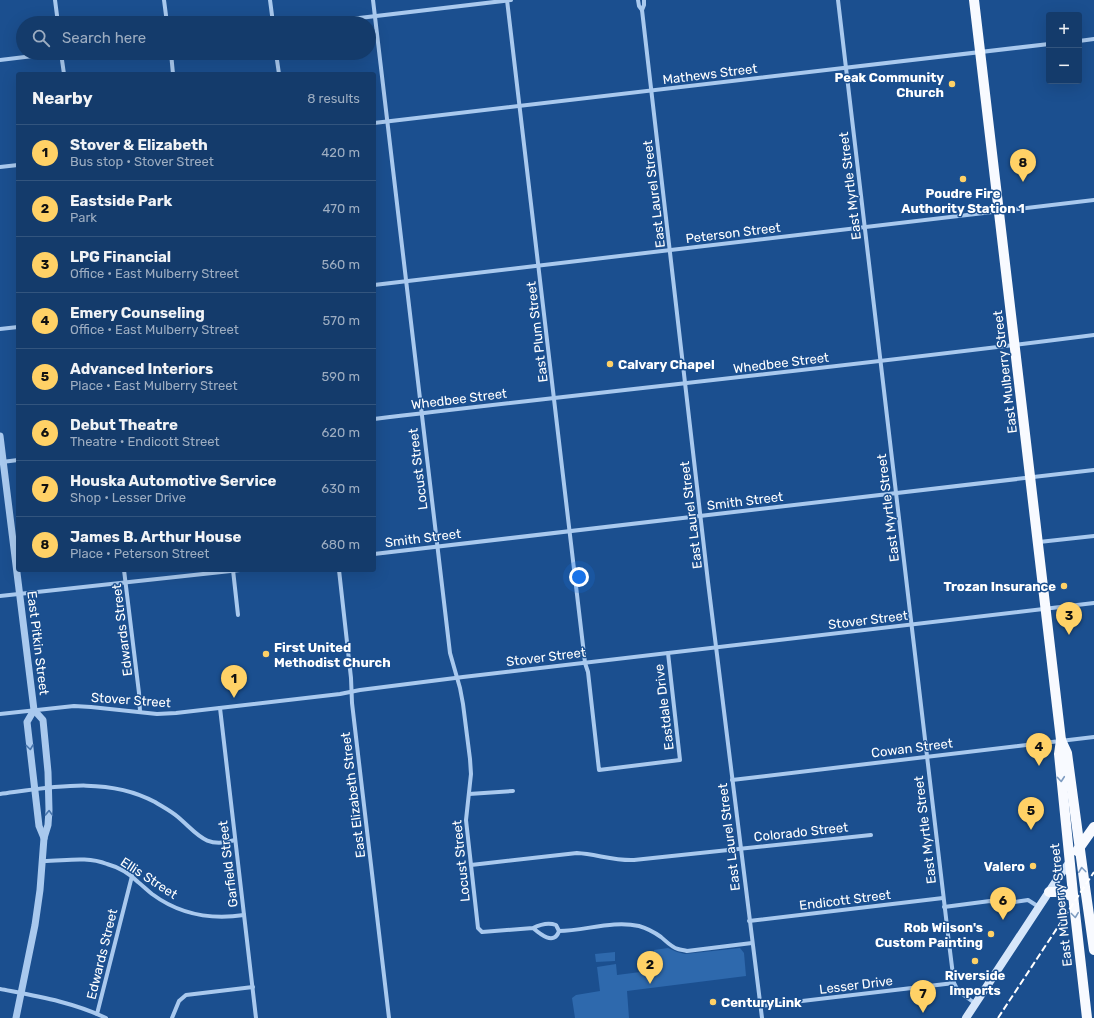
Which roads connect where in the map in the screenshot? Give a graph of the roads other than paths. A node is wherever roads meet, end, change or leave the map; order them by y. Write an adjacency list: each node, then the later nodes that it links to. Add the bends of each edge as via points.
1 (55, 0): 12 (street)
2 (164, 0): 13 (street)
3 (270, 0): 14 (street)
4 (373, 0): 15 (street, Locust Street)
5 (507, 0): 6 (street); 15 (street); 31 (street, East Plum Street)
6 (510, 0)
7 (638, 0): 11 (street, East Laurel Street)
8 (644, 0): 11 (street, East Laurel Street)
9 (838, 0): 26 (street, East Myrtle Street)
10 (974, 0): 20 (highway, East Mulberry Street)
11 (642, 10): 30 (street, East Laurel Street)
12 (57, 16)
13 (166, 16)
14 (272, 16)
15 (375, 16)
16 (376, 24): 32 (street, Locust Street)
17 (1094, 39): 18 (street)
18 (1082, 41)
19 (1046, 44): 20 (street, Mathews Street)
20 (980, 52): 26 (street, Mathews Street); 37 (highway, East Mulberry Street)
21 (16, 58): 22 (street)
22 (0, 60)
23 (62, 60): 27 (street)
24 (172, 60): 28 (street)
25 (277, 60): 29 (street)
26 (846, 68): 30 (street, Mathews Street); 38 (street, East Myrtle Street)
27 (64, 72)
28 (173, 72)
29 (279, 72)
30 (652, 91): 31 (street, Mathews Street); 39 (street, East Laurel Street)
31 (520, 106): 32 (street, Mathews Street); 40 (street, East Plum Street)
32 (388, 122): 33 (street, Mathews Street); 41 (street, Locust Street)
33 (376, 124)
34 (16, 165): 35 (street)
35 (0, 167)
36 (1094, 200): 37 (street, Peterson Street)
37 (999, 211): 38 (street, Peterson Street); 46 (highway, East Mulberry Street)
38 (865, 227): 39 (street, Peterson Street); 47 (street, East Myrtle Street)
39 (670, 250): 40 (street, Peterson Street); 48 (street, East Laurel Street)
40 (539, 266): 41 (street, Peterson Street); 49 (street, East Plum Street)
41 (406, 282): 42 (street, Peterson Street); 50 (street, Locust Street)
42 (376, 285)
43 (16, 327): 44 (street)
44 (0, 329)
45 (1094, 335): 46 (street, Whedbee Street)
46 (1015, 345): 47 (street, Whedbee Street); 56 (highway, East Mulberry Street)
47 (881, 361): 48 (street, Whedbee Street); 57 (street, East Myrtle Street)
48 (686, 383): 49 (street, Whedbee Street); 58 (street, East Laurel Street)
49 (555, 398): 50 (street, Whedbee Street); 59 (street, East Plum Street)
50 (422, 414): 51 (street, Whedbee Street); 62 (street, Locust Street)
51 (376, 419)
52 (0, 436): 54 (street, East Pitkin Street)
53 (16, 460): 54 (street)
54 (2, 462): 64 (street, East Pitkin Street)
55 (1094, 470): 56 (street, Smith Street)
56 (1030, 477): 57 (street, Smith Street); 61 (highway, East Mulberry Street)
57 (896, 493): 58 (street, Smith Street); 76 (street, East Myrtle Street)
58 (701, 516): 59 (street, Smith Street); 77 (street, East Laurel Street)
59 (570, 531): 62 (street, Smith Street); 79 (street, East Plum Street)
60 (1094, 536): 61 (street)
61 (1038, 542): 74 (highway, East Mulberry Street)
62 (437, 546): 63 (street, Smith Street); 80 (street, Locust Street, via 450,653)
63 (376, 554)
64 (16, 571)
65 (16, 572): 71 (street, East Pitkin Street)
66 (124, 572): 70 (street, Edwards Street)
67 (215, 572): 70 (street)
68 (233, 572): 75 (street)
69 (339, 572): 81 (street, East Elizabeth Street)
70 (126, 582): 71 (street); 84 (street, Edwards Street)
71 (19, 594): 72 (street); 83 (street, East Pitkin Street)
72 (0, 596)
73 (1094, 604): 74 (street, Stover Street)
74 (1045, 609): 76 (street, Stover Street); 87 (highway, East Mulberry Street)
75 (238, 615)
76 (912, 625): 77 (street, Stover Street); 88 (street, East Myrtle Street)
77 (716, 647): 78 (street, Stover Street); 89 (street, East Laurel Street)
78 (668, 653): 79 (street, Stover Street); 79 (street, Eastdale Drive, via 680,760 599,770)
79 (585, 663): 80 (street, Stover Street)
80 (457, 678): 81 (street, Stover Street); 94 (street, Locust Street, via 470,759)
81 (351, 692): 82 (street, Stover Street); 127 (street, East Elizabeth Street)
82 (220, 708): 84 (street, Stover Street, via 168,714); 98 (street, Garfield Street)
83 (34, 710): 84 (street, Stover Street, via 74,706); 85 (street, Stover Street); 90 (street, East Pitkin Street, via 43,720); 91 (street, East Pitkin Street, one-way to 91, via 27,722)
84 (140, 712)
85 (0, 714)
86 (1094, 736): 87 (street, Cowan Street)
87 (1061, 740): 88 (street, Cowan Street); 99 (highway, East Mulberry Street, via 1067,753); 102 (highway, East Mulberry Street, one-way to 102, via 1059,754)
88 (927, 756): 89 (street, Cowan Street); 107 (street, East Myrtle Street)
89 (732, 780): 100 (street, East Laurel Street)
90 (48, 788): 91 (street); 97 (street, East Pitkin Street, one-way to 90, via 48,825); 98 (street, via 84,785 130,792 167,809 203,839 222,843)
91 (35, 789): 93 (street); 97 (street, East Pitkin Street, via 39,826)
92 (513, 791): 94 (street)
93 (0, 794)
94 (468, 794): 103 (street, Locust Street, via 466,820)
95 (1094, 828): 99 (highway)
96 (871, 835): 100 (street, Colorado Street)
97 (44, 838): 101 (street, East Pitkin Street)
98 (236, 840): 110 (street, Garfield Street)
99 (1080, 848): 102 (highway); 115 (highway, East Mulberry Street, one-way to 99)
100 (741, 849): 103 (street, Colorado Street, via 634,860 565,853); 111 (street, East Laurel Street)
101 (43, 861): 104 (street, Ellis Street, via 92,860 114,866); 119 (street, East Pitkin Street, via 35,925)
102 (1069, 863): 105 (main road); 106 (highway, East Mulberry Street)
103 (471, 865): 112 (street, Locust Street, via 478,928 482,932)
104 (132, 876): 110 (street, Ellis Street, via 160,900 186,912 212,917); 122 (street, Edwards Street)
105 (1049, 892): 106 (highway, via 1063,892); 109 (main road)
106 (1073, 897): 130 (highway, East Mulberry Street, one-way to 130)
107 (943, 898): 108 (street, East Myrtle Street); 111 (street, Endicott Street)
108 (944, 907): 109 (street, via 990,901 1001,904 1028,900); 116 (street, East Myrtle Street)
109 (1039, 907): 120 (main road)
110 (244, 915): 117 (street, Garfield Street)
111 (750, 921): 114 (street, East Laurel Street)
112 (534, 928): 113 (street, via 548,923 556,925); 113 (street, via 551,938 558,935)
113 (559, 931): 114 (street, via 627,924 649,930 679,950 687,951)
114 (752, 943): 121 (street, East Laurel Street)
115 (1094, 950)
116 (954, 983): 120 (street, via 958,991); 121 (street, Lesser Drive)
117 (253, 987): 125 (street, via 186,995 179,1001); 126 (street, Garfield Street)
118 (0, 989): 119 (street)
119 (21, 993): 122 (street, via 66,1003); 123 (street, East Pitkin Street)
120 (976, 1004): 129 (main road)
121 (760, 1006): 128 (street, East Laurel Street)
122 (97, 1014): 124 (street)
123 (16, 1018)
124 (106, 1018)
125 (172, 1018)
126 (256, 1018)
127 (389, 1018)
128 (762, 1018)
129 (966, 1018)
130 (1087, 1018)

